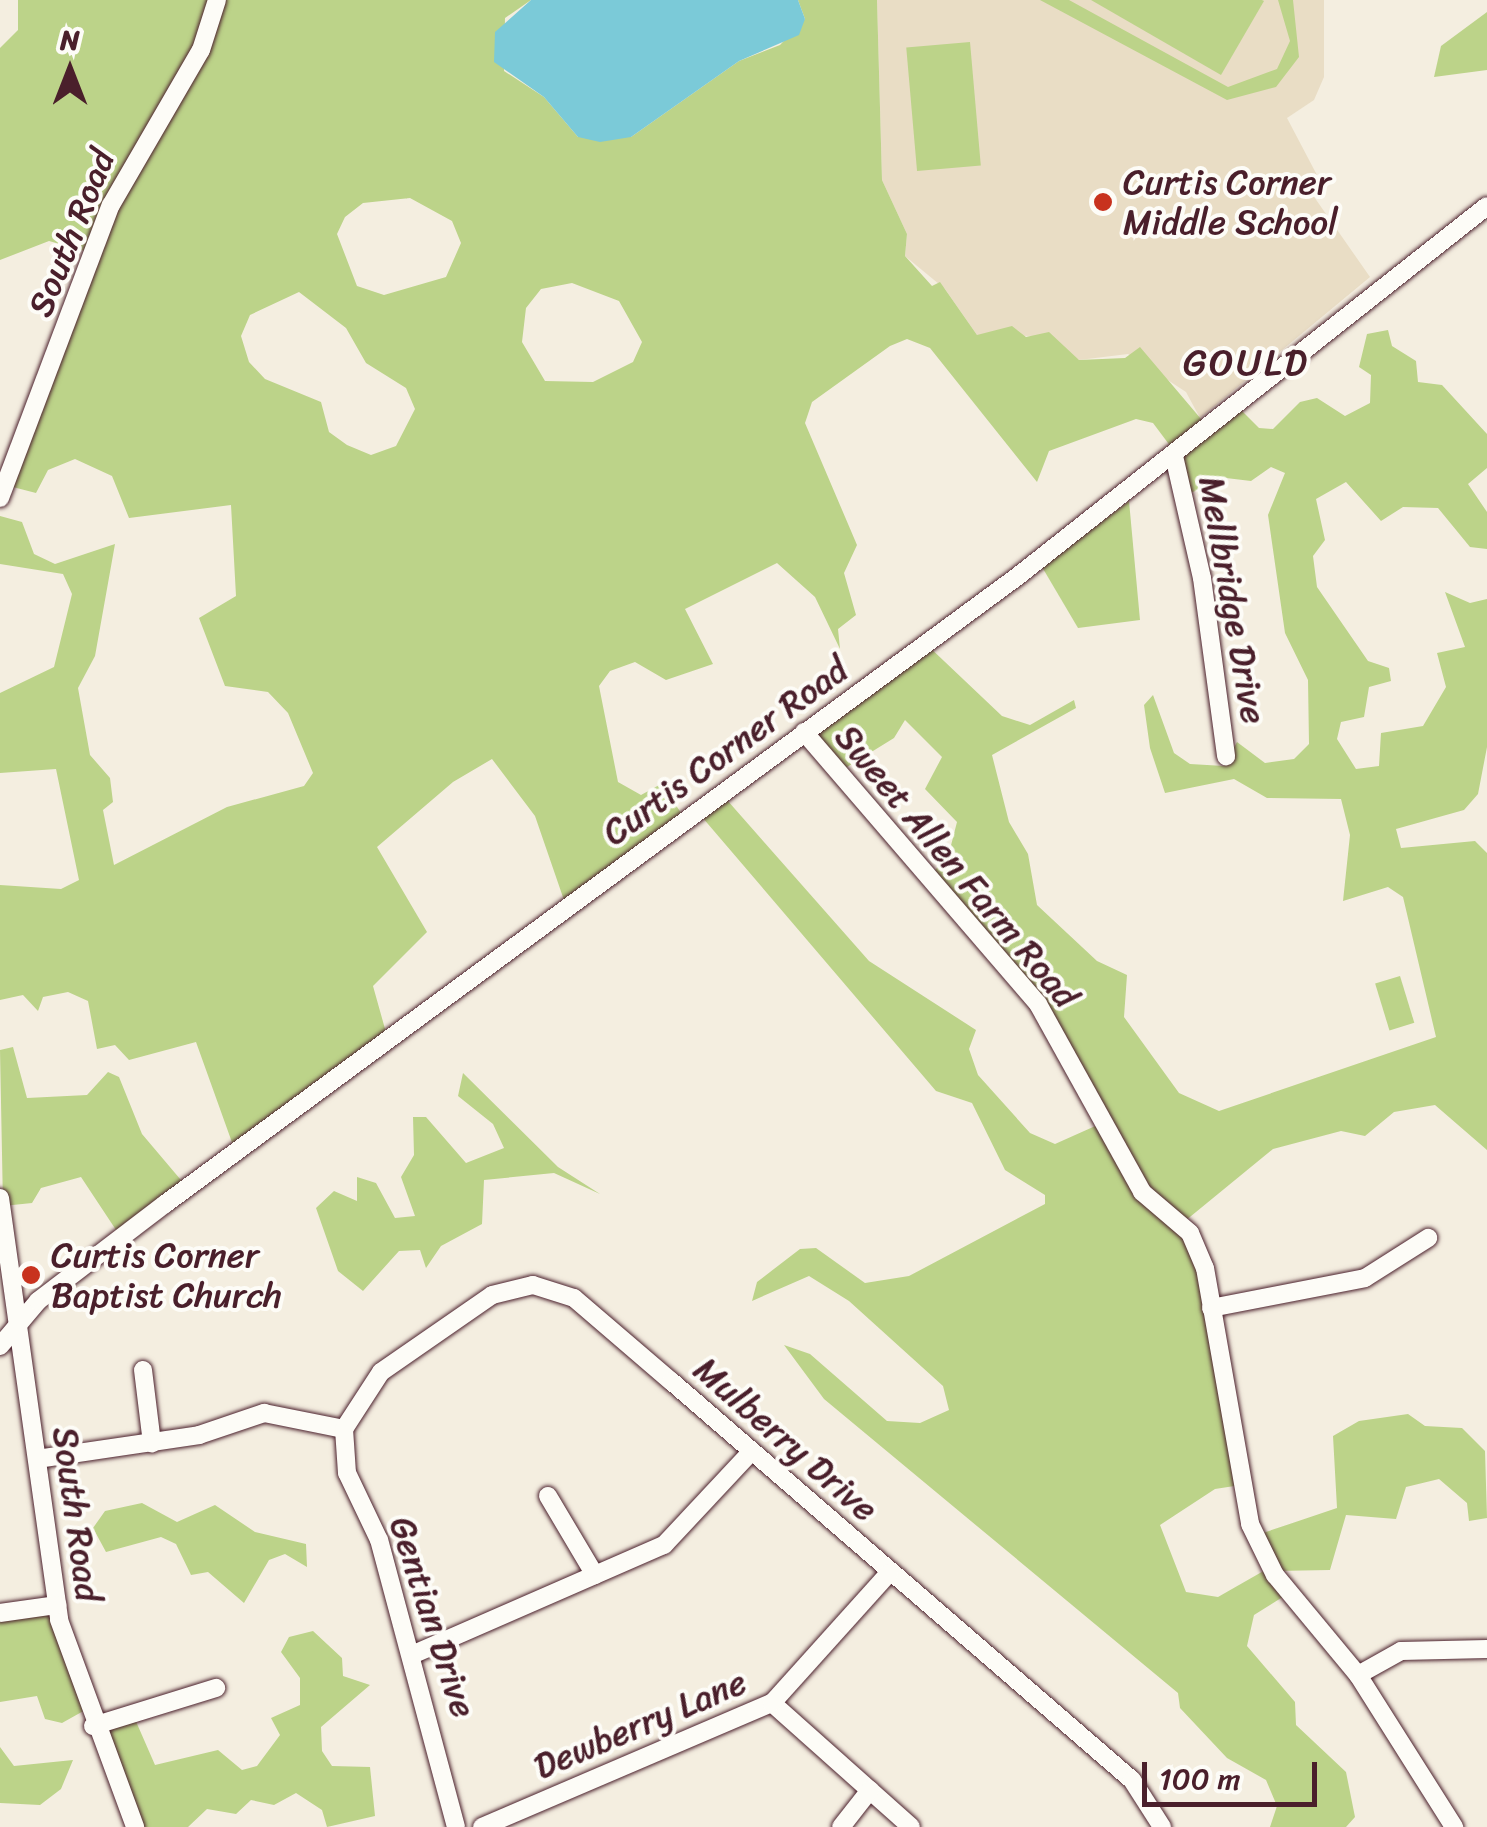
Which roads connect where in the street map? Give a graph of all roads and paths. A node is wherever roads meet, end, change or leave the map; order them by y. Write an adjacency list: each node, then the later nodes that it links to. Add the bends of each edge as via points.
1 (216, 0): 4 (street, South Road, via 201,50 111,205)
2 (1487, 206): 3 (street, Curtis Corner Road)
3 (1174, 456): 5 (street, Curtis Corner Road); 6 (street, Mellbridge Drive, via 1202,578)
4 (0, 498)
5 (804, 732): 9 (street, Sweet Allen Farm Road, via 1038,1004 1138,1185 1190,1234); 10 (street, Curtis Corner Road, via 164,1204)
6 (1226, 756)
7 (0, 1198): 10 (street, South Road)
8 (1428, 1238): 9 (street, via 1365,1278)
9 (1211, 1308): 24 (street, Sweet Allen Farm Road, via 1250,1524 1275,1574)
10 (20, 1322): 11 (street, Curtis Corner Road); 16 (street, South Road)
11 (0, 1346)
12 (143, 1370): 14 (street)
13 (344, 1428): 14 (street, via 264,1413); 15 (street, Mulberry Drive, via 381,1372 492,1295 533,1285 574,1298); 23 (street, Gentian Drive, via 348,1474)
14 (152, 1443): 16 (street)
15 (751, 1452): 18 (street, Mulberry Drive); 19 (street, via 680,1533)
16 (37, 1459): 20 (street, South Road)
17 (548, 1496): 19 (street)
18 (889, 1573): 26 (street, Dewberry Lane); 34 (street, Mulberry Drive, via 1132,1780)
19 (595, 1575): 23 (street)
20 (57, 1605): 21 (street); 27 (street, South Road)
21 (0, 1613)
22 (1487, 1649): 24 (street, via 1400,1651)
23 (414, 1654): 30 (street, Gentian Drive)
24 (1358, 1675): 35 (street, Sweet Allen Farm Road)
25 (216, 1688): 27 (street)
26 (772, 1703): 28 (street); 31 (street, Dewberry Lane)
27 (93, 1726): 29 (street, South Road)
28 (870, 1790): 32 (street); 33 (street)
29 (135, 1827)
30 (456, 1827)
31 (482, 1827)
32 (840, 1827)
33 (911, 1827)
34 (1162, 1827)
35 (1454, 1827)

